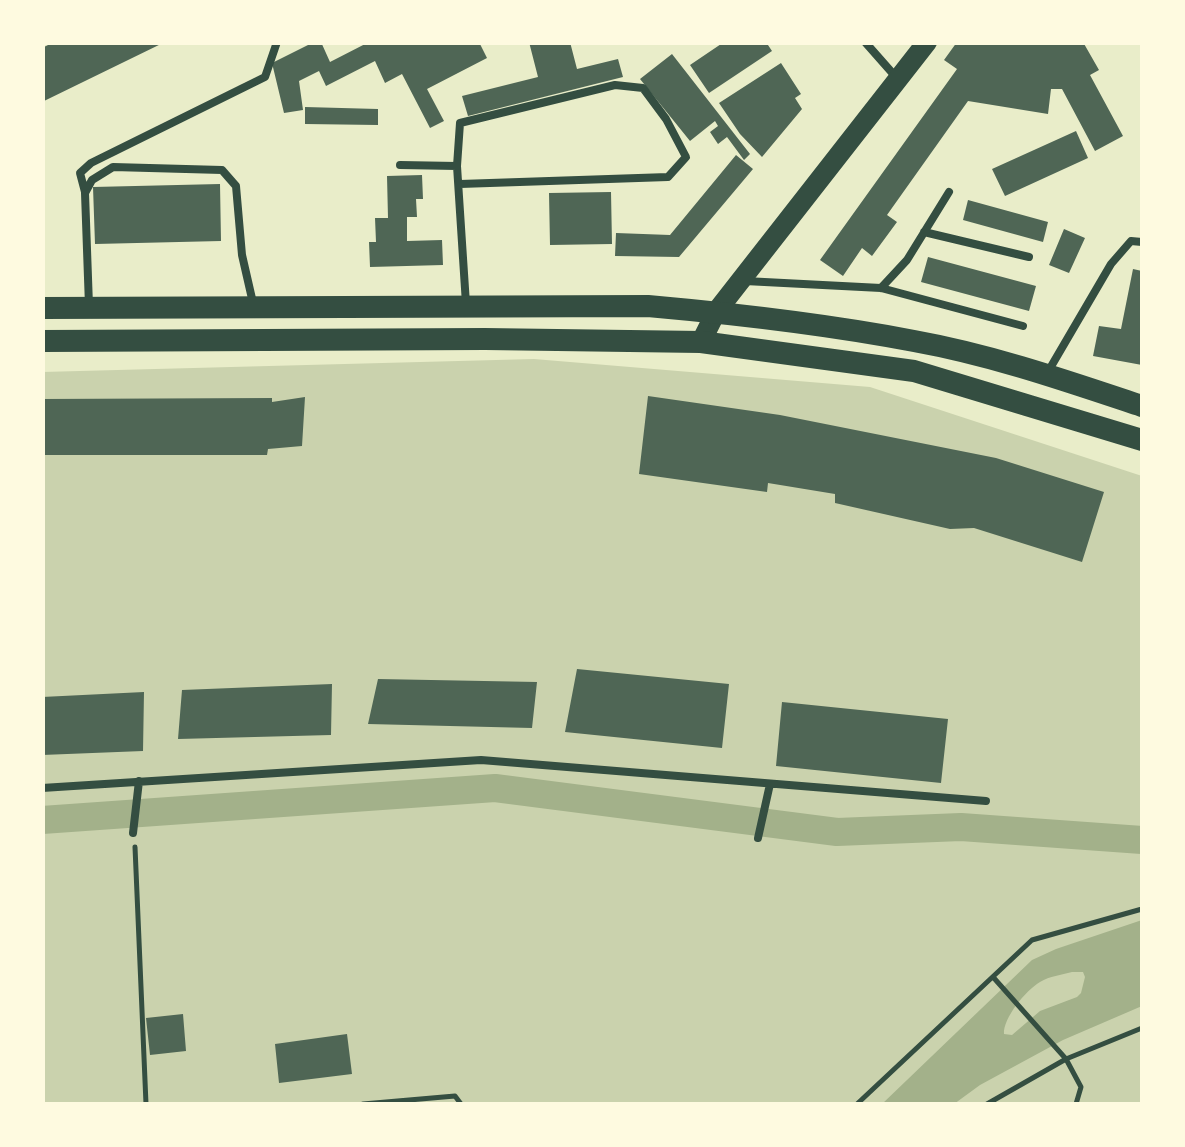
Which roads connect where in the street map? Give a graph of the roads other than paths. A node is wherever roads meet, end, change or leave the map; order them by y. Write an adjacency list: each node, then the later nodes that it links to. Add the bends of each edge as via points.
1 (277, 42): 9 (lane, via 265,77 90,163 80,173)
2 (864, 42): 4 (lane)
3 (927, 42): 4 (main road)
4 (898, 79): 13 (main road)
5 (400, 165): 6 (lane)
6 (456, 166): 7 (lane); 7 (lane, via 460,123 615,84 644,88 686,157 668,177)
7 (460, 184): 18 (lane)
8 (949, 192): 10 (lane)
9 (85, 193): 16 (lane); 17 (lane, via 92,180 113,168 222,170 236,186)
10 (924, 232): 12 (lane); 14 (lane)
11 (1142, 242): 23 (lane, via 1131,240 1110,264)
12 (1029, 257)
13 (740, 281): 14 (lane); 19 (main road)
14 (880, 288): 20 (lane)
15 (42, 308): 16 (main road)
16 (89, 308): 17 (main road)
17 (254, 308): 18 (main road)
18 (466, 308): 19 (main road)
19 (716, 312): 22 (main road); 23 (main road, via 916,341)
20 (1023, 326)
21 (42, 341): 22 (main road)
22 (701, 342): 25 (main road, via 914,372)
23 (1045, 374): 24 (main road)
24 (1142, 406)
25 (1142, 440)
26 (139, 782): 27 (lane, via 482,760); 28 (lane); 30 (lane)
27 (770, 784): 29 (lane); 31 (lane)
28 (42, 788)
29 (986, 801)
30 (133, 834)
31 (758, 838)

